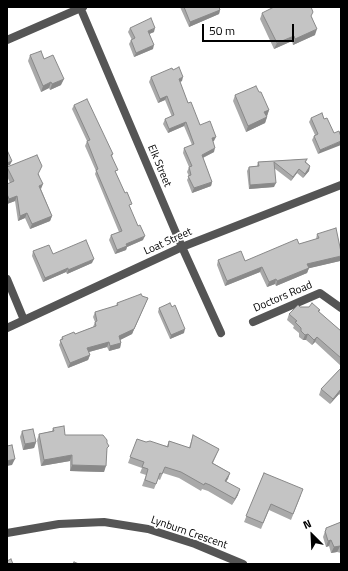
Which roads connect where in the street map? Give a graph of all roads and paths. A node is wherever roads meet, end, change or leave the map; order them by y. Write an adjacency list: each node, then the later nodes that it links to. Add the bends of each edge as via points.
1 (81, 7): 2 (street); 4 (street, Elk Street)
2 (7, 40)
3 (341, 184): 4 (street, Loat Street)
4 (182, 247): 7 (street, Loat Street); 10 (street, Elk Street)
5 (7, 279): 7 (street)
6 (341, 308): 8 (street, Doctors Road, via 320,293)
7 (24, 320): 9 (street, Loat Street)
8 (253, 322)
9 (7, 328)
10 (221, 333)
11 (7, 533): 12 (street, Lynburn Crescent, via 59,524 104,522 148,529 195,544)
12 (243, 564)

